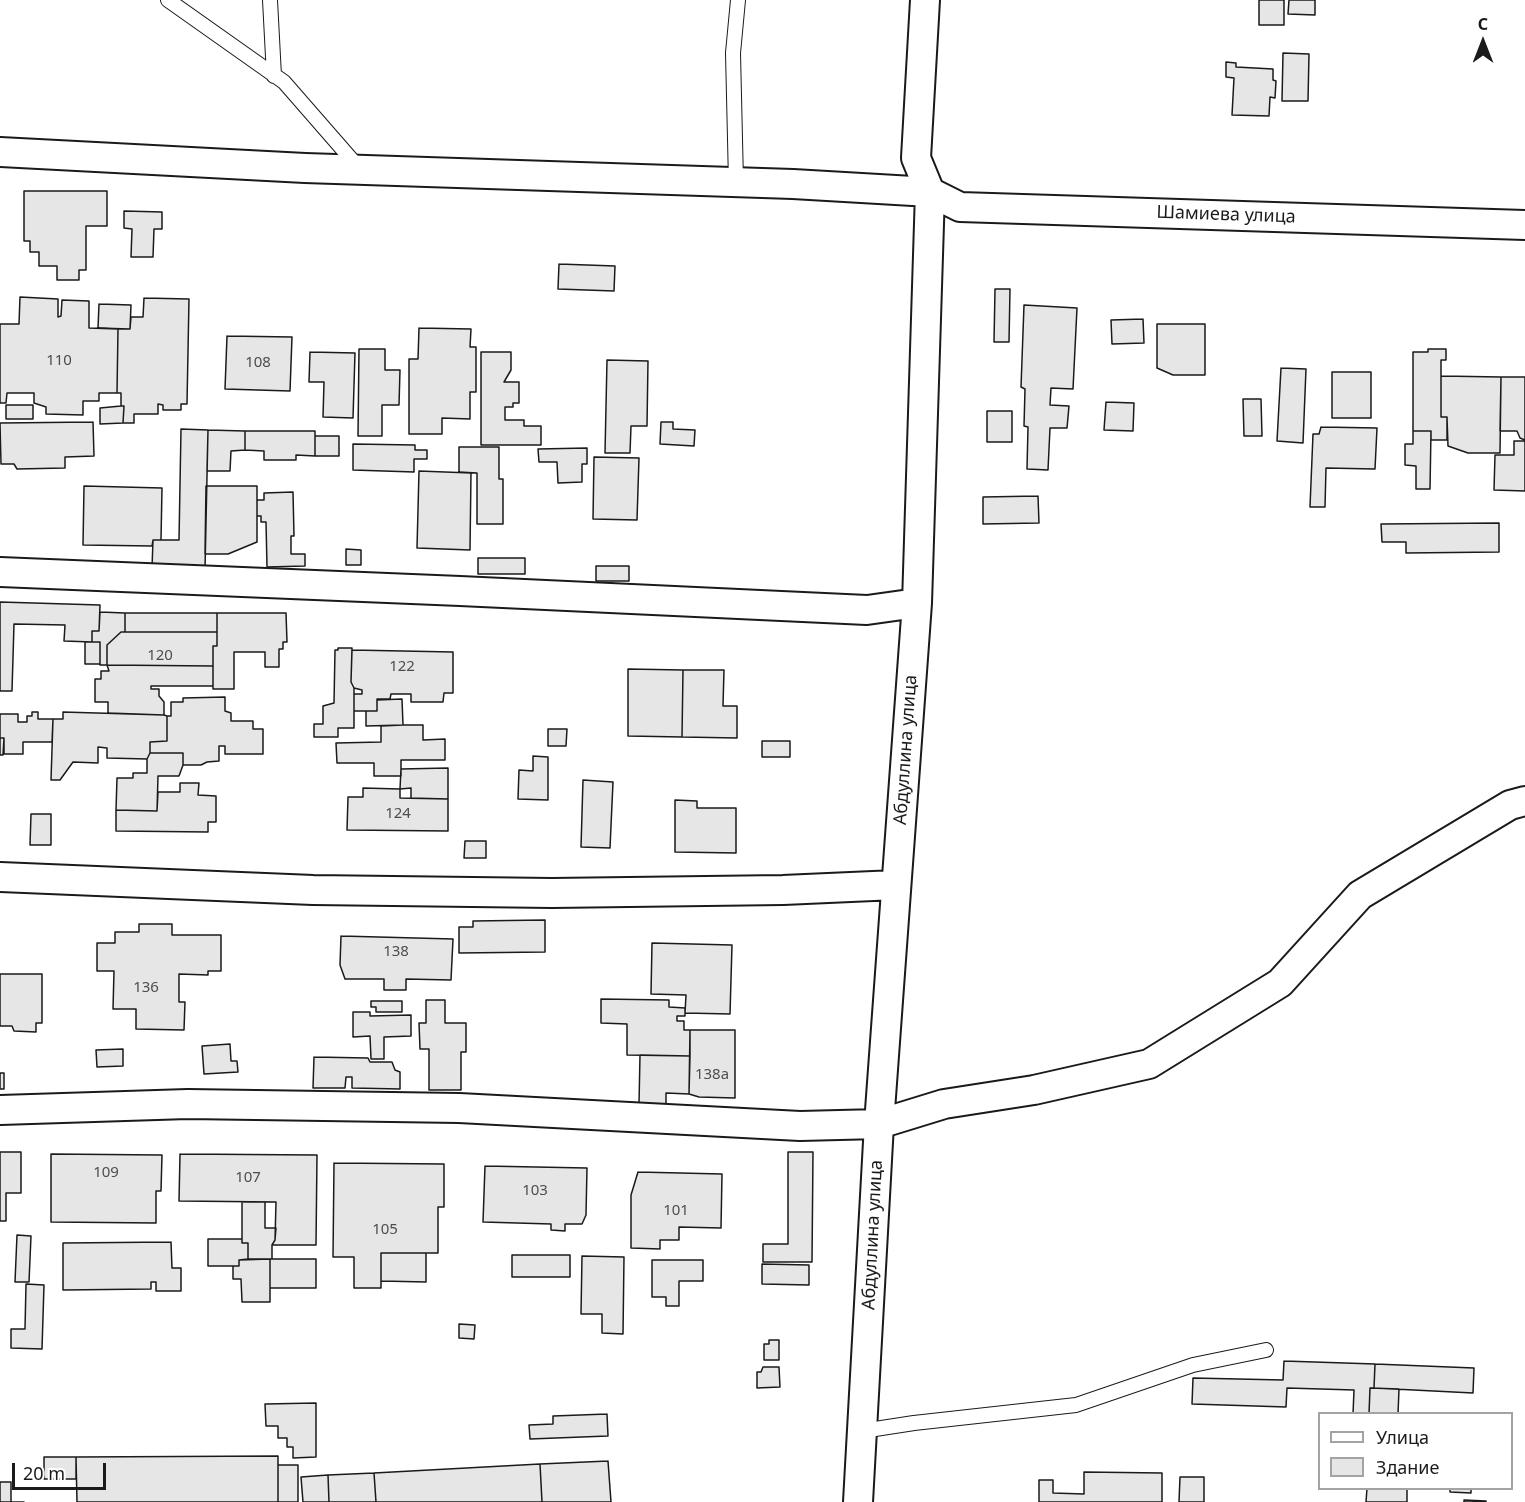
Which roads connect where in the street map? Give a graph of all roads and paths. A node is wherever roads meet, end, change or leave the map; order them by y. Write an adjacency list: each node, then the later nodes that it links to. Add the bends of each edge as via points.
1 (168, 0): 5 (lane)
2 (270, 0): 5 (lane)
3 (738, 0): 8 (lane, via 733,53)
4 (925, 0): 9 (street, Абдуллина улица, via 916,158)
5 (274, 76): 7 (lane, via 284,82)
6 (0, 152): 7 (street)
7 (360, 169): 8 (street)
8 (736, 182): 9 (street)
9 (930, 192): 10 (street, Шамиева улица, via 960,207); 12 (street, Абдуллина улица)
10 (1525, 225)
11 (0, 572): 12 (street, via 867,610)
12 (917, 603): 15 (street, Абдуллина улица)
13 (1525, 801): 17 (street, via 1510,805 1360,895 1280,983 1149,1064 1034,1090 944,1104)
14 (0, 877): 15 (street, via 312,890 552,893)
15 (896, 885): 17 (street, Абдуллина улица)
16 (0, 1110): 17 (street, via 188,1104 435,1108 800,1126)
17 (879, 1124): 19 (street, Абдуллина улица)
18 (1266, 1350): 19 (lane, via 1193,1365 1076,1406)
19 (862, 1431): 20 (street, Абдуллина улица)
20 (858, 1502)

